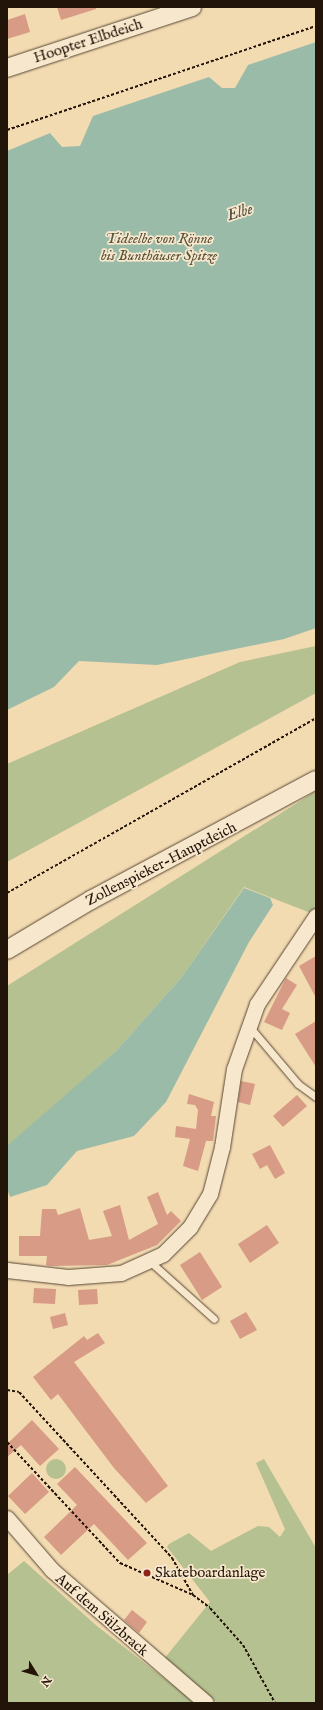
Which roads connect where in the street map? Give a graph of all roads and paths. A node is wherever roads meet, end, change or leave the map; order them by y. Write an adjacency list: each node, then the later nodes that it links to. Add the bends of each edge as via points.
1 (192, 7): 3 (street, Hoopter Elbdeich)
2 (316, 26): 4 (path)
3 (7, 68)
4 (7, 130)
5 (316, 718): 7 (path)
6 (316, 780): 9 (street, Zollenspieker-Hauptdeich, via 91,900)
7 (7, 893)
8 (316, 916): 10 (street, via 284,959 257,1004)
9 (7, 950)
10 (249, 1026): 11 (lane, via 298,1084); 12 (street, via 234,1069 222,1147 210,1194 190,1227 163,1254)
11 (316, 1097)
12 (153, 1259): 13 (street, via 121,1273 68,1277); 14 (lane, via 155,1266)
13 (7, 1270)
14 (214, 1319)
15 (7, 1390): 18 (path, via 19,1392 167,1552)
16 (7, 1442): 18 (path, via 120,1563)
17 (7, 1518): 19 (street, Auf dem Sülzbrack, via 64,1581)
18 (193, 1595): 20 (path, via 215,1613 242,1645)
19 (206, 1703)
20 (274, 1703)

